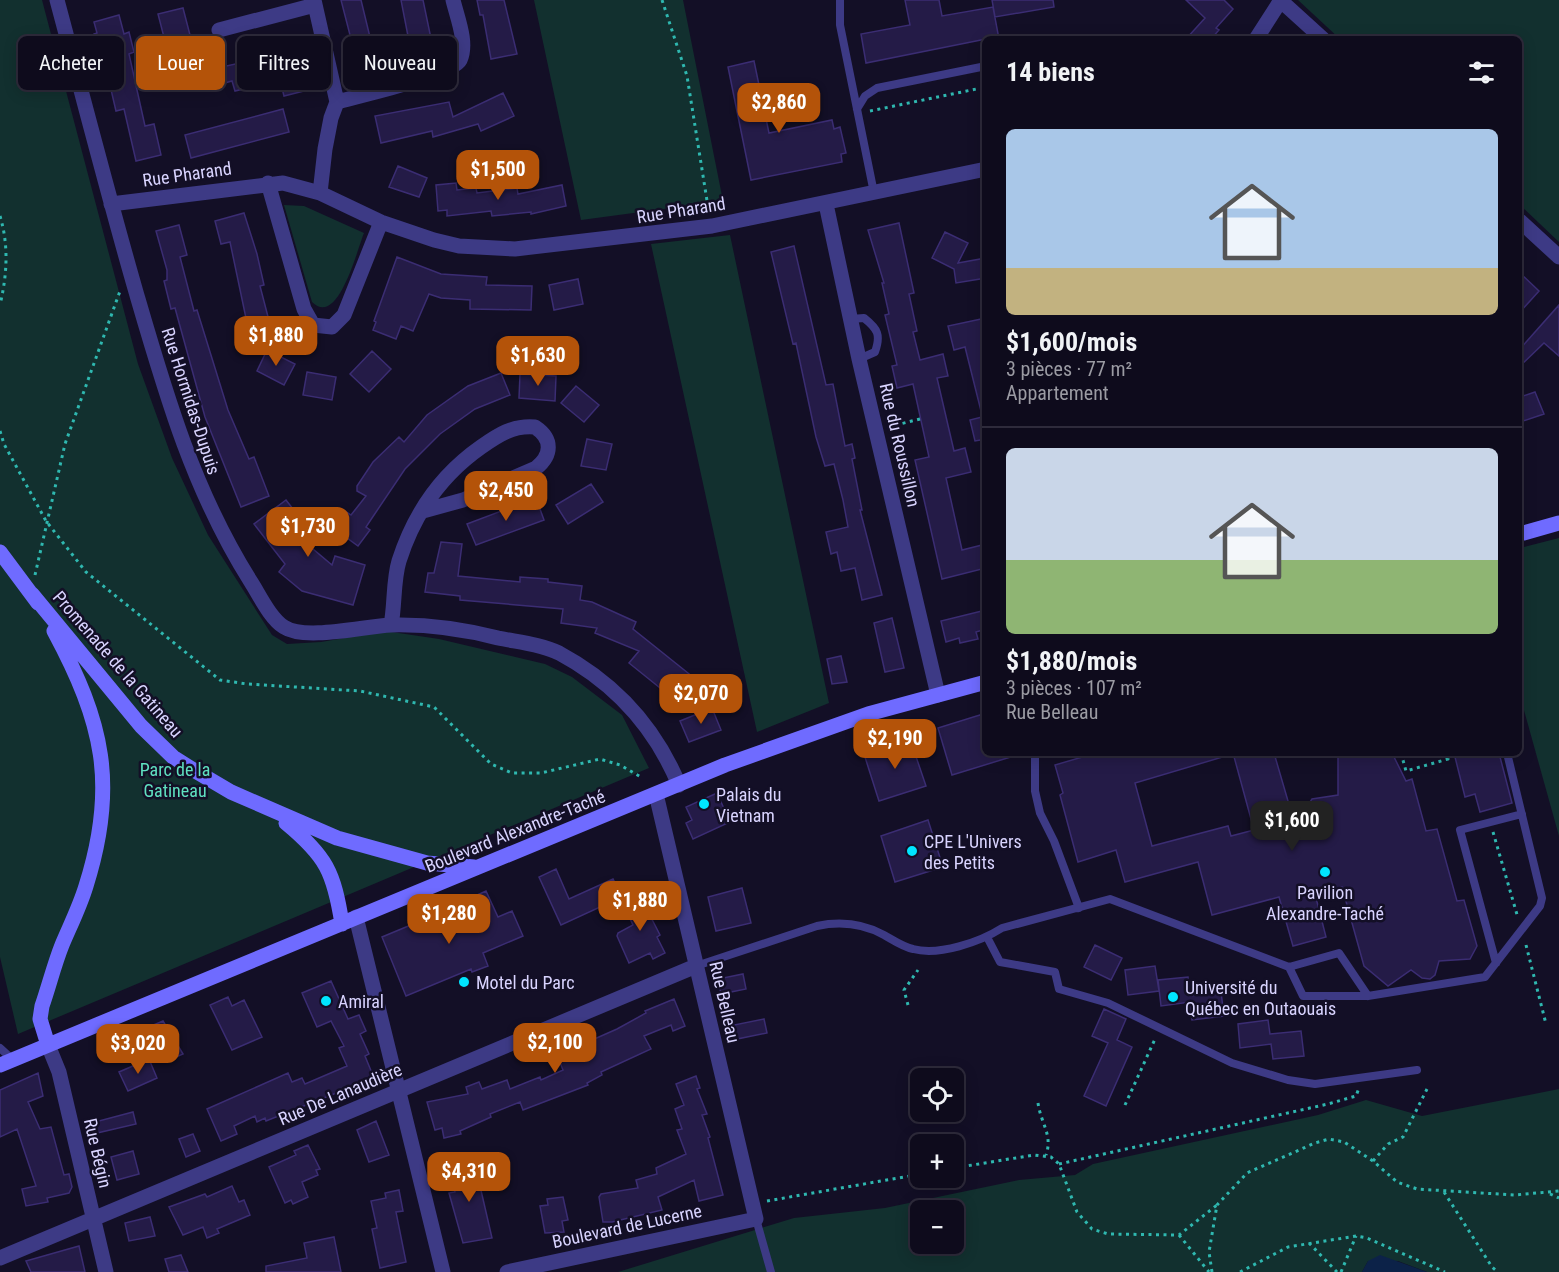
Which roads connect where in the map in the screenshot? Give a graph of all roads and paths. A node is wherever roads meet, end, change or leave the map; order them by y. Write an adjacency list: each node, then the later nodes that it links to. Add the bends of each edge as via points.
1 (57, 0): 19 (street, Rue Hormidas-Dupuis)
2 (453, 0): 12 (street, via 462,44 457,65 438,74)
3 (662, 0): 24 (path, via 687,76)
4 (840, 0): 13 (lane, via 840,25)
5 (1281, 0): 8 (street); 9 (street)
6 (315, 2): 7 (street); 12 (street)
7 (219, 30)
8 (1258, 36)
9 (1320, 36)
10 (982, 67): 13 (lane, via 877,88 865,96)
11 (982, 88): 14 (path)
12 (337, 102): 17 (street, via 325,148)
13 (857, 109): 18 (lane)
14 (868, 112)
15 (982, 171): 18 (street, Rue Pharand)
16 (268, 183): 17 (street, Rue Pharand, via 296,185); 19 (street, Rue Pharand); 22 (street, via 304,309 313,325 332,327 344,315)
17 (320, 193): 22 (street, Rue Pharand)
18 (874, 194): 20 (street, Rue Pharand)
19 (111, 204): 26 (street, Rue Hormidas-Dupuis)
20 (826, 204): 24 (street, Rue Pharand); 28 (street, Rue du Roussillon)
21 (0, 216): 27 (path, via 7,255)
22 (381, 222): 24 (street, Rue Pharand, via 459,246 506,249 544,248)
23 (1522, 222): 25 (street)
24 (712, 226)
25 (1559, 257)
26 (129, 266): 34 (path, via 65,444); 39 (street, Rue Hormidas-Dupuis, via 167,402 187,457 234,555 274,616 284,627 301,634)
27 (0, 305)
28 (851, 319): 29 (street, Rue du Roussillon); 29 (lane, via 864,318 876,328 879,339 875,352)
29 (859, 359): 41 (street, Rue du Roussillon)
30 (920, 419): 31 (path)
31 (886, 427)
32 (0, 431): 34 (path)
33 (423, 511): 33 (street, via 462,500 536,468 549,451 543,432 523,426 491,440 446,475); 39 (street, via 399,563)
34 (46, 521): 38 (path); 46 (path, via 86,572 220,680 360,691 425,704 446,717 491,764 512,773 541,773 600,759)
35 (1559, 523): 36 (street)
36 (1522, 533)
37 (0, 552): 38 (street, Promenade de la Gatineau)
38 (32, 594): 49 (street, Promenade de la Gatineau, via 157,742 192,770); 63 (street, Promenade de la Gatineau, via 74,666 96,727 102,765 102,810 93,861 39,1019)
39 (391, 625): 47 (street, Rue Hormidas-Dupuis, via 473,632 557,652 604,683 638,714 658,741)
40 (982, 683): 41 (street, Boulevard Alexandre-Taché)
41 (938, 695): 47 (street, Boulevard Alexandre-Taché, via 816,731)
42 (1035, 756): 52 (lane, via 1035,791 1040,813)
43 (1402, 756): 44 (path, via 1406,771 1448,759)
44 (1447, 756)
45 (1508, 756): 50 (lane)
46 (640, 777)
47 (679, 785): 48 (street, Boulevard Alexandre-Taché)
48 (656, 794): 51 (street, Boulevard Alexandre-Taché); 57 (street, Rue Belleau)
49 (272, 810): 51 (street, Promenade de la Gatineau, via 387,854 427,863); 54 (street, Promenade de la Gatineau, via 323,860 335,886)
50 (1522, 814): 56 (lane, via 1542,898); 56 (lane, via 1460,830)
51 (477, 867): 53 (street, Boulevard Alexandre-Taché)
52 (1079, 908): 55 (lane, via 1002,928); 58 (lane, via 1110,899)
53 (356, 917): 54 (street, Boulevard Alexandre-Taché); 68 (street)
54 (342, 924): 63 (street, Boulevard Alexandre-Taché)
55 (987, 937): 57 (lane, via 923,951 866,926 836,922); 62 (lane, via 1000,962 1054,972 1059,988 1108,1003)
56 (1496, 963): 60 (lane, via 1485,977)
57 (696, 966): 68 (street, Rue De Lanaudière); 82 (street, Rue Belleau)
58 (1289, 968): 60 (lane, via 1303,996); 60 (lane, via 1339,953)
59 (918, 970): 61 (path, via 904,990)
60 (1368, 996)
61 (908, 1005)
62 (1160, 1028): 66 (lane, via 1232,1063 1302,1083 1347,1082); 71 (path)
63 (48, 1045): 65 (street, Boulevard Alexandre-Taché); 83 (street, Rue Bégin)
64 (0, 1048): 65 (lane)
65 (7, 1063)
66 (1417, 1070)
67 (1427, 1089): 73 (path, via 1403,1137 1388,1144)
68 (399, 1090): 83 (street, Rue De Lanaudière); 89 (street)
69 (1356, 1096): 74 (path)
70 (1038, 1104): 72 (path, via 1039,1117 1048,1135)
71 (1125, 1105)
72 (1046, 1155): 74 (path); 75 (path)
73 (1373, 1161): 78 (path, via 1397,1182); 81 (path, via 1344,1142 1329,1139 1247,1173)
74 (1059, 1164): 84 (path, via 1077,1212 1092,1229 1122,1235)
75 (964, 1167)
76 (910, 1177): 82 (path)
77 (1559, 1191): 79 (path)
78 (1444, 1192): 79 (path); 96 (path)
79 (1548, 1193): 80 (path)
80 (1559, 1198)
81 (1217, 1205): 84 (path); 92 (path, via 1209,1252)
82 (755, 1212): 90 (street, Boulevard de Lucerne); 91 (lane)
83 (93, 1219): 87 (street, Rue De Lanaudière); 88 (street, Rue Bégin)
84 (1179, 1235): 92 (path)
85 (1356, 1236): 86 (path); 94 (path); 95 (path)
86 (1309, 1243): 93 (path, via 1288,1247); 94 (path)
87 (0, 1258)
88 (106, 1272)
89 (443, 1272)
90 (507, 1272)
91 (771, 1272)
92 (1210, 1272)
93 (1240, 1272)
94 (1339, 1272)
95 (1445, 1272)
96 (1498, 1272)

